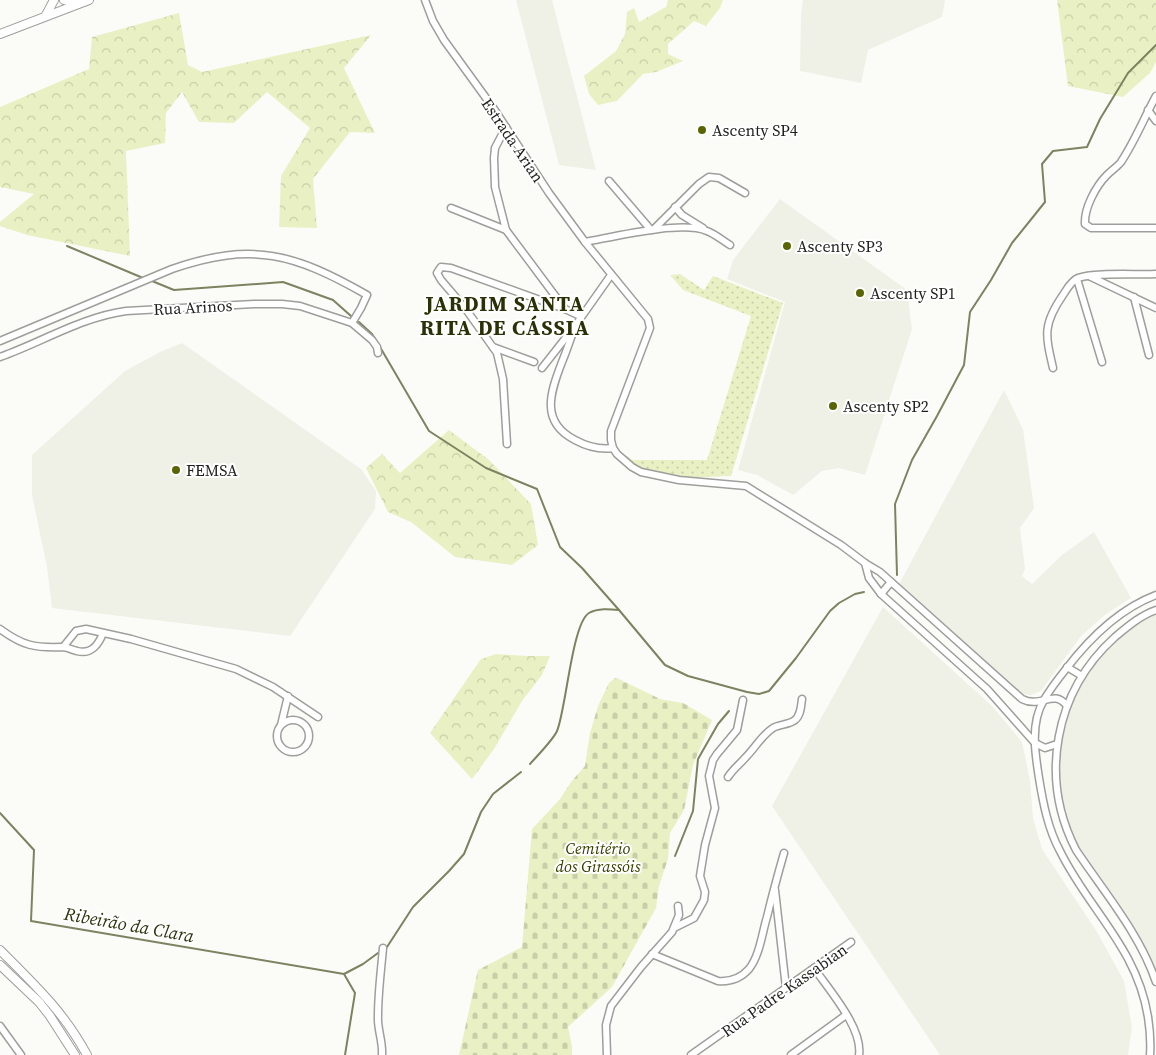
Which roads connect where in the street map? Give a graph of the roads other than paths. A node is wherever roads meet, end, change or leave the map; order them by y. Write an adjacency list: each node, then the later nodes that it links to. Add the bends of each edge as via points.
1 (54, 0): 6 (main road)
2 (64, 0): 5 (main road)
3 (89, 0): 5 (main road)
4 (425, 0): 11 (street, Estrada Arian, via 444,40)
5 (77, 4): 6 (main road)
6 (46, 15): 7 (main road)
7 (0, 34)
8 (1156, 96): 9 (street)
9 (1148, 110): 10 (street); 16 (street, via 1120,164 1102,180 1085,218 1087,227 1091,228)
10 (1156, 121)
11 (506, 127): 18 (street, via 495,148 494,170); 20 (street, Estrada Arian)
12 (609, 182): 17 (street)
13 (745, 193): 14 (street, via 718,178 709,177)
14 (675, 207): 17 (street); 19 (street)
15 (451, 208): 18 (street)
16 (1156, 228)
17 (653, 229): 19 (street); 20 (street)
18 (506, 230): 28 (street)
19 (706, 230): 21 (street)
20 (585, 242): 23 (street, Estrada Arian)
21 (730, 245)
22 (1156, 274): 24 (street)
23 (611, 275): 29 (street); 42 (street, Estrada Arian, via 645,314 650,328 611,431)
24 (1088, 276): 25 (street); 26 (street)
25 (1077, 279): 38 (street); 40 (street, via 1061,297 1047,326)
26 (1134, 297): 27 (street); 35 (street)
27 (1156, 308)
28 (565, 309): 29 (street); 33 (street, via 441,267 438,276)
29 (580, 316): 31 (street)
30 (352, 323): 32 (street, Rua Arinos, via 367,295 295,260 252,254 222,256 172,269); 34 (street, Rua Arinos, via 372,340 378,347); 36 (street, Rua Arinos, via 310,309 282,304 126,311 88,320)
31 (575, 326): 39 (street); 42 (street, via 552,389 551,412 555,422 569,437 592,447)
32 (0, 341)
33 (493, 347): 37 (street); 41 (street, via 503,379)
34 (378, 353)
35 (1150, 355)
36 (0, 357)
37 (534, 362)
38 (1102, 362)
39 (542, 368)
40 (1053, 368)
41 (507, 444)
42 (613, 448): 43 (street, via 623,460 641,472 670,479 746,486 841,545)
43 (865, 564): 44 (street); 45 (street, via 869,578)
44 (891, 582): 45 (street); 56 (street, via 1016,695 1027,702)
45 (881, 594): 60 (street, via 987,689)
46 (1156, 595): 51 (street, via 1116,618)
47 (1156, 610): 52 (street, via 1133,622 1103,648)
48 (0, 629): 50 (street, via 31,646)
49 (103, 633): 50 (street, via 86,629 76,631); 50 (street, via 93,649 85,652); 53 (street, via 248,673)
50 (64, 646)
51 (1068, 667): 52 (street); 56 (street)
52 (1082, 676): 57 (street)
53 (288, 696): 58 (street); 59 (street)
54 (802, 699): 62 (street, via 796,719 769,730)
55 (743, 700): 66 (street, via 737,730 713,760 709,776 715,808 700,869 704,900 696,916)
56 (1043, 701): 57 (street, via 1054,697); 60 (street)
57 (1068, 706): 61 (street)
58 (318, 717)
59 (281, 725): 59 (street, via 276,735 282,749 296,753 305,748 309,738 302,723 291,720)
60 (1034, 742): 61 (street, via 1045,748); 85 (street, via 1044,807 1054,840 1119,940 1143,990)
61 (1057, 744): 73 (street, via 1057,796 1068,835 1135,938)
62 (728, 777)
63 (784, 853): 64 (street)
64 (775, 887): 70 (street, via 754,961 733,980 718,981); 74 (street)
65 (678, 906): 66 (street)
66 (674, 928): 70 (street)
67 (851, 942): 72 (street, Rua Padre Kassabian)
68 (383, 948): 80 (street, via 378,1017)
69 (0, 950): 79 (main road, via 56,1007)
70 (652, 954): 81 (street, via 611,1006 606,1025)
71 (0, 964): 78 (main road, via 39,1002)
72 (814, 968): 74 (street, Rua Padre Kassabian); 75 (street)
73 (1156, 982)
74 (786, 988): 82 (street, Rua Padre Kassabian)
75 (846, 1016): 83 (street); 84 (street, via 856,1030)
76 (0, 1026): 77 (street)
77 (21, 1055)
78 (75, 1055)
79 (87, 1055)
80 (382, 1055)
81 (607, 1055)
82 (691, 1055)
83 (791, 1055)
84 (859, 1055)
85 (1150, 1055)

